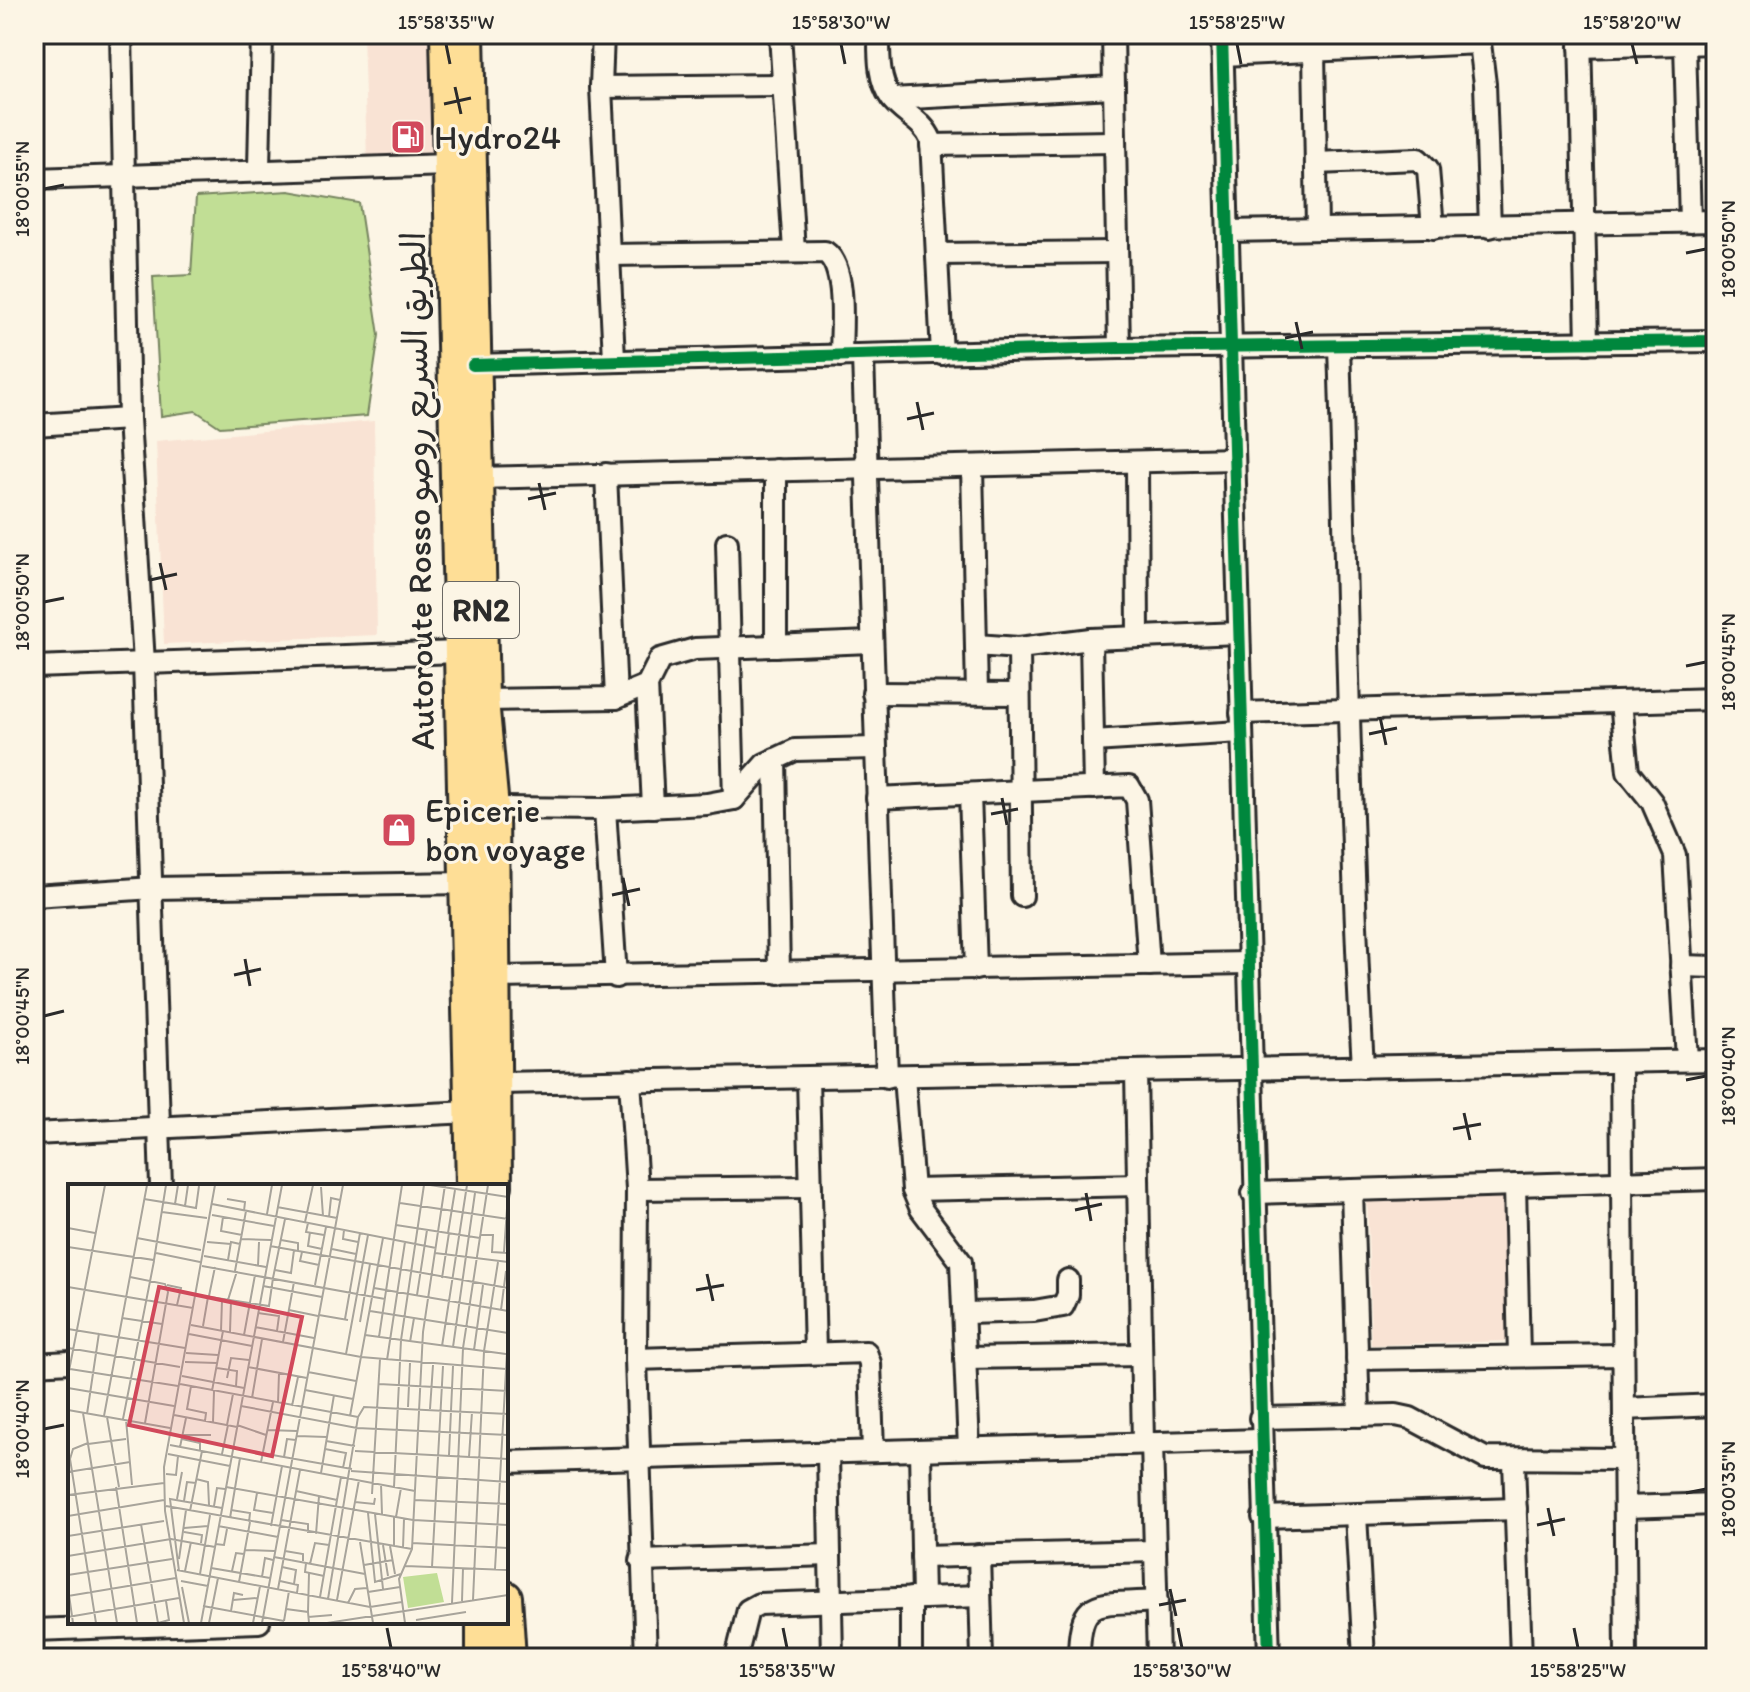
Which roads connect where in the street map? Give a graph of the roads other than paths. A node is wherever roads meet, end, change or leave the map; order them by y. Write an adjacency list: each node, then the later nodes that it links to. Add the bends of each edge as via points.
1 (121, 34): 25 (street)
2 (262, 34): 24 (street)
3 (446, 34): 23 (highway, Autoroute Rosso الطريق السريع روصو / RN2)
4 (468, 34): 47 (highway, Autoroute Rosso الطريق السريع روصو / RN2)
5 (603, 34): 17 (street)
6 (780, 34): 16 (street)
7 (879, 34): 19 (street, via 880,63)
8 (1113, 34): 18 (street)
9 (1479, 38): 11 (street); 30 (street)
10 (1580, 40): 14 (street); 29 (street)
11 (1373, 41): 15 (street)
12 (1716, 43): 14 (street)
13 (1222, 44): 15 (street); 33 (street)
14 (1685, 44): 28 (street)
15 (1314, 51): 22 (street)
16 (783, 85): 17 (street); 34 (street)
17 (601, 87): 37 (street)
18 (1112, 87): 19 (street); 20 (street)
19 (892, 99): 21 (street, via 925,125)
20 (1112, 142): 21 (street); 35 (street)
21 (931, 145): 36 (street)
22 (1316, 163): 31 (street, via 1418,159 1428,169); 32 (street)
23 (448, 165): 24 (street); 66 (highway, Autoroute Rosso الطريق السريع روصو / RN2)
24 (259, 168): 25 (street)
25 (123, 175): 26 (street); 48 (street)
26 (34, 179)
27 (1716, 221): 28 (street)
28 (1690, 222): 29 (street)
29 (1584, 224): 30 (street); 39 (street)
30 (1490, 227): 31 (street)
31 (1433, 228): 32 (street)
32 (1317, 229): 33 (street)
33 (1228, 231): 41 (street)
34 (794, 251): 37 (street); 44 (street, via 816,250 834,258)
35 (1116, 252): 36 (street); 42 (street)
36 (937, 254): 43 (street)
37 (609, 255): 46 (street)
38 (1716, 341): 39 (street)
39 (1587, 343): 40 (street)
40 (1339, 346): 41 (street); 77 (street)
41 (1231, 347): 42 (street); 50 (street)
42 (1119, 348): 43 (street)
43 (942, 354): 45 (street)
44 (841, 356): 45 (street); 46 (street)
45 (863, 357): 53 (street)
46 (614, 359): 47 (street)
47 (473, 365): 56 (highway, Autoroute Rosso الطريق السريع روصو / RN2)
48 (129, 419): 49 (street); 67 (street)
49 (34, 425)
50 (1234, 459): 51 (street); 58 (street)
51 (1137, 462): 52 (street); 59 (street)
52 (972, 466): 53 (street); 62 (street)
53 (865, 469): 54 (street); 61 (street)
54 (776, 470): 55 (street); 63 (street)
55 (606, 474): 56 (street); 73 (street)
56 (477, 478): 75 (highway, Autoroute Rosso الطريق السريع روصو / RN2)
57 (727, 543): 64 (street)
58 (1239, 633): 59 (street); 78 (street)
59 (1138, 637): 60 (street)
60 (1091, 639): 65 (street); 79 (street)
61 (871, 642): 63 (street); 70 (street)
62 (976, 645): 65 (street); 71 (street)
63 (776, 646): 64 (street)
64 (730, 647): 69 (street, via 660,659); 86 (street)
65 (1019, 648): 72 (street)
66 (459, 652): 67 (street); 90 (highway, Autoroute Rosso الطريق السريع روصو / RN2)
67 (144, 663): 68 (street); 92 (street)
68 (34, 667)
69 (647, 685): 73 (street); 87 (street)
70 (873, 693): 71 (street); 80 (street)
71 (977, 693): 72 (street)
72 (1017, 694): 83 (street)
73 (616, 698): 75 (street)
74 (1716, 699): 76 (street)
75 (483, 700): 88 (highway, Autoroute Rosso الطريق السريع روصو / RN2)
76 (1621, 702): 77 (street); 97 (street, via 1628,772 1652,802 1675,855)
77 (1351, 708): 78 (street); 107 (street, via 1352,876)
78 (1241, 722): 79 (street); 95 (street)
79 (1093, 741): 82 (street)
80 (875, 748): 81 (street, via 818,747); 85 (street)
81 (775, 759): 86 (street, via 751,776); 101 (street)
82 (1094, 788): 83 (street); 96 (street, via 1129,786 1135,791)
83 (1020, 791): 84 (street); 94 (street)
84 (970, 794): 85 (street); 99 (street)
85 (877, 798): 100 (street)
86 (734, 799): 87 (street)
87 (653, 807): 89 (street)
88 (493, 808): 89 (street); 90 (highway, Autoroute Rosso الطريق السريع روصو / RN2)
89 (605, 809): 103 (street)
90 (478, 838): 91 (highway, Autoroute Rosso الطريق السريع روصو / RN2); 102 (highway, Autoroute Rosso الطريق السريع روصو / RN2)
91 (466, 883): 92 (street); 114 (highway, Autoroute Rosso الطريق السريع روصو / RN2)
92 (153, 888): 93 (street); 115 (street)
93 (34, 896)
94 (1022, 896)
95 (1248, 963): 96 (street); 108 (street)
96 (1149, 965): 99 (street)
97 (1681, 966): 98 (street); 104 (street)
98 (1716, 967)
99 (976, 969): 100 (street)
100 (883, 971): 101 (street); 110 (street)
101 (779, 973): 103 (street)
102 (494, 977): 103 (street); 113 (highway, Autoroute Rosso الطريق السريع روصو / RN2)
103 (616, 977)
104 (1687, 1060): 105 (street); 106 (street)
105 (1716, 1060)
106 (1621, 1063): 107 (street); 118 (street)
107 (1363, 1067): 108 (street)
108 (1250, 1070): 109 (street); 128 (street)
109 (1136, 1072): 110 (street); 122 (street)
110 (895, 1077): 111 (street); 126 (street)
111 (808, 1078): 112 (street); 124 (street)
112 (630, 1080): 113 (street); 125 (street)
113 (494, 1083): 121 (highway, Autoroute Rosso الطريق السريع روصو / RN2)
114 (470, 1112): 115 (street); 120 (highway, Autoroute Rosso الطريق السريع روصو / RN2)
115 (159, 1128): 116 (street); 119 (street)
116 (34, 1134)
117 (1716, 1179): 118 (street)
118 (1621, 1182): 123 (street); 133 (street)
119 (161, 1184)
120 (472, 1184)
121 (496, 1184)
122 (1138, 1185): 126 (street); 132 (street)
123 (1515, 1185): 127 (street); 134 (street)
124 (811, 1187): 125 (street); 131 (street)
125 (637, 1189): 136 (street)
126 (913, 1190): 130 (street, via 961,1262)
127 (1352, 1190): 128 (street); 137 (street)
128 (1253, 1193): 143 (street)
129 (1068, 1280): 130 (street, via 1063,1306)
130 (966, 1313): 135 (street)
131 (815, 1353): 136 (street); 148 (street, via 869,1356)
132 (1140, 1355): 135 (street); 145 (street)
133 (1623, 1355): 134 (street); 141 (street)
134 (1519, 1356): 137 (street)
135 (965, 1358): 146 (street)
136 (636, 1359): 150 (street)
137 (1357, 1359): 142 (street)
138 (68, 1362): 139 (street)
139 (34, 1364)
140 (1716, 1405): 141 (street)
141 (1624, 1409): 151 (street)
142 (1359, 1416): 143 (street); 152 (street, via 1410,1418 1485,1458)
143 (1260, 1418): 144 (street)
144 (1260, 1440): 145 (street); 158 (street)
145 (1147, 1443): 146 (street); 159 (street)
146 (969, 1448): 147 (street)
147 (920, 1450): 148 (street); 162 (street)
148 (873, 1451): 149 (street)
149 (828, 1452): 150 (street); 160 (street)
150 (642, 1458): 153 (street); 163 (street)
151 (1624, 1459): 152 (street); 155 (street)
152 (1514, 1461): 156 (street)
153 (508, 1462)
154 (1716, 1504): 155 (street)
155 (1625, 1507): 184 (street)
156 (1516, 1509): 157 (street); 183 (street)
157 (1356, 1515): 158 (street); 182 (street)
158 (1263, 1517): 181 (street)
159 (1155, 1551): 161 (street); 167 (street)
160 (830, 1555): 163 (street); 166 (street)
161 (979, 1555): 162 (street); 164 (street)
162 (922, 1557): 165 (street)
163 (641, 1561): 174 (street)
164 (980, 1596): 165 (street); 178 (street)
165 (917, 1598): 166 (street); 177 (street)
166 (831, 1600): 175 (street, via 759,1604 748,1610); 176 (street)
167 (1157, 1601): 179 (street, via 1094,1606 1079,1627); 180 (street)
168 (157, 1624): 171 (street)
169 (482, 1624): 172 (highway)
170 (508, 1624): 173 (highway)
171 (34, 1630)
172 (482, 1658)
173 (510, 1658)
174 (646, 1658)
175 (736, 1658)
176 (832, 1658)
177 (911, 1658)
178 (982, 1658)
179 (1079, 1658)
180 (1158, 1658)
181 (1269, 1658)
182 (1364, 1658)
183 (1521, 1658)
184 (1626, 1658)

